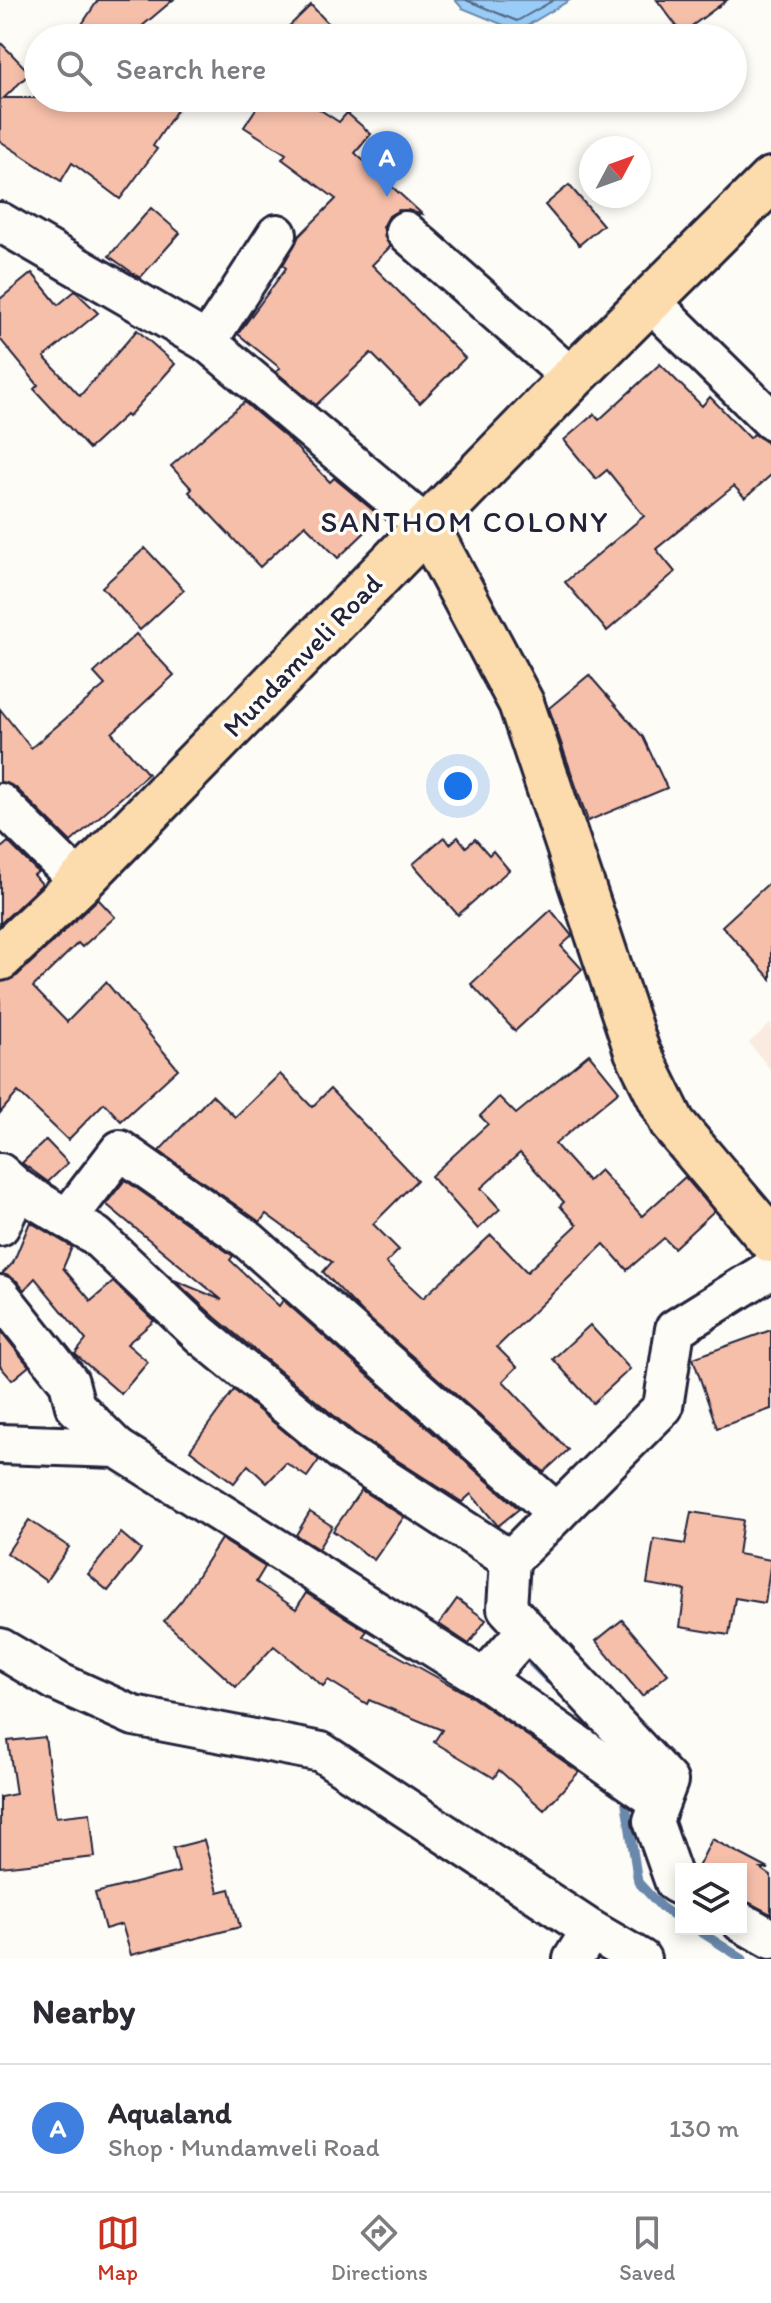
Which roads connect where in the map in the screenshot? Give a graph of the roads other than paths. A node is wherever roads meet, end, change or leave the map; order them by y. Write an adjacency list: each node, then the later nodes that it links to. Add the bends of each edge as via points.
1 (771, 180): 5 (main road, Mundamveli Road)
2 (0, 222): 6 (street)
3 (405, 231): 7 (street)
4 (277, 234): 6 (street)
5 (651, 302): 7 (main road, Mundamveli Road); 8 (street)
6 (207, 342): 9 (street)
7 (572, 378): 9 (main road, Mundamveli Road)
8 (771, 420)
9 (427, 527): 11 (main road, Mundamveli Road); 16 (main road, via 521,703 637,1051 673,1124)
10 (0, 803): 11 (street)
11 (80, 882): 12 (main road, Mundamveli Road)
12 (0, 958)
13 (9, 1181): 14 (street); 15 (street)
14 (67, 1219): 21 (street, via 120,1150 248,1240); 22 (street, via 96,1236 201,1335 342,1451)
15 (0, 1226)
16 (771, 1240)
17 (771, 1269): 21 (street, via 675,1329 663,1407)
18 (0, 1295): 20 (street, via 69,1382 75,1406)
19 (0, 1444): 20 (street)
20 (117, 1448): 25 (street)
21 (557, 1513): 22 (street)
22 (510, 1560): 23 (street, via 507,1608)
23 (527, 1630): 25 (street); 26 (street, via 668,1781)
24 (0, 1648): 30 (street, via 58,1682 134,1716 321,1752)
25 (484, 1679): 26 (street)
26 (659, 1802): 27 (street, via 653,1821)
27 (675, 1883)
28 (747, 1925): 29 (street)
29 (771, 1939)
30 (582, 1944): 31 (street)
31 (641, 1959)

